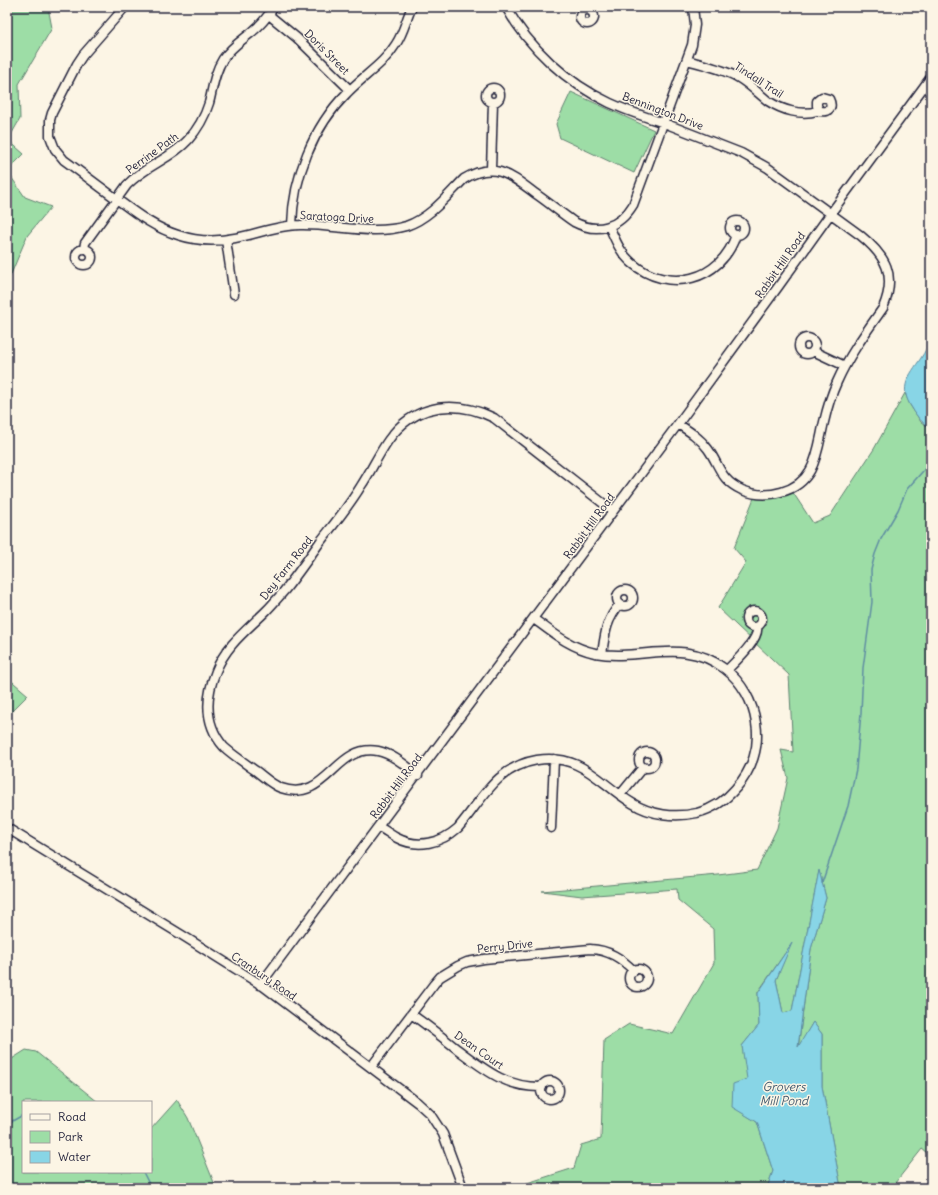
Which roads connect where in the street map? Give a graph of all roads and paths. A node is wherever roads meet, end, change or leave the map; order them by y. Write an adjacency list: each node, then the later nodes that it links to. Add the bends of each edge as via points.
1 (125, 7): 14 (street, Saratoga Drive, via 77,64 53,110 49,128 52,143 59,155)
2 (274, 7): 6 (street, Perrine Path)
3 (412, 7): 9 (street, via 401,35 390,53)
4 (506, 7): 12 (street, Bennington Drive, via 533,45 576,83 611,104)
5 (693, 7): 7 (street, Saratoga Drive, via 695,35)
6 (269, 15): 9 (street, Doris Street, via 297,38); 14 (street, Perrine Path, via 222,60 205,114 195,132 184,144 134,178)
7 (687, 60): 11 (street, Tindall Trail, via 734,76 768,101 786,110 803,113); 12 (street, Saratoga Drive)
8 (931, 77): 15 (street, Rabbit Hill Road)
9 (350, 90): 16 (street, via 332,109 306,155 297,185)
10 (493, 102): 13 (street)
11 (820, 111)
12 (663, 123): 15 (street, Bennington Drive, via 755,160); 17 (street, Saratoga Drive, via 634,206 624,218)
13 (491, 170): 16 (street, Saratoga Drive, via 471,174 424,217 408,225 376,230); 17 (street, Saratoga Drive, via 512,176 581,226)
14 (117, 199): 19 (street, Saratoga Drive, via 146,220 171,233 202,240); 20 (street, Perrine Path, via 85,243)
15 (831, 213): 23 (street, Bennington Drive, via 873,245 884,259 889,275 888,293 883,308); 24 (street, Rabbit Hill Road)
16 (292, 225): 19 (street, Saratoga Drive)
17 (609, 226): 18 (street, via 619,248 630,262 653,276 672,280 699,276 714,268 731,249)
18 (736, 235)
19 (226, 240): 21 (street)
20 (84, 249)
21 (234, 294)
22 (813, 351): 23 (street)
23 (845, 366): 24 (street, Bennington Drive, via 827,410 814,463 804,478 784,491 758,494 734,486 722,474 702,441)
24 (678, 424): 25 (street, Rabbit Hill Road)
25 (613, 511): 27 (street, Rabbit Hill Road); 33 (street, Dey Farm Road, via 484,412 467,407 446,406 427,411 408,420 387,441 361,487 284,590 234,641 221,660 209,694 208,715 213,731 228,750 274,784 296,791 310,788 322,781 349,756 371,750 384,752)
26 (620, 604): 29 (street, via 608,622)
27 (534, 619): 29 (street, via 571,645); 33 (street, Rabbit Hill Road)
28 (757, 627): 30 (street, via 755,637)
29 (602, 654): 30 (street, via 670,651 690,653 710,659)
30 (727, 670): 34 (street, via 748,696 757,730 751,764 734,791 710,808 681,815 649,811)
31 (554, 760): 34 (street, via 582,767); 35 (street, via 529,762 502,775 487,789 458,828 437,842 406,842); 37 (street)
32 (643, 767): 34 (street)
33 (418, 775): 35 (street, Rabbit Hill Road)
34 (620, 795)
35 (379, 827): 39 (street, Rabbit Hill Road)
36 (7, 828): 39 (street, Cranbury Road)
37 (551, 828)
38 (634, 971): 40 (street, Perry Drive, via 614,954 590,949 476,960 458,966 440,978)
39 (260, 985): 41 (street, Cranbury Road)
40 (411, 1014): 41 (street, Perry Drive); 42 (street, Dean Court, via 487,1071 506,1081)
41 (371, 1067): 43 (street, Cranbury Road, via 430,1114 442,1134)
42 (542, 1087)
43 (463, 1188)

